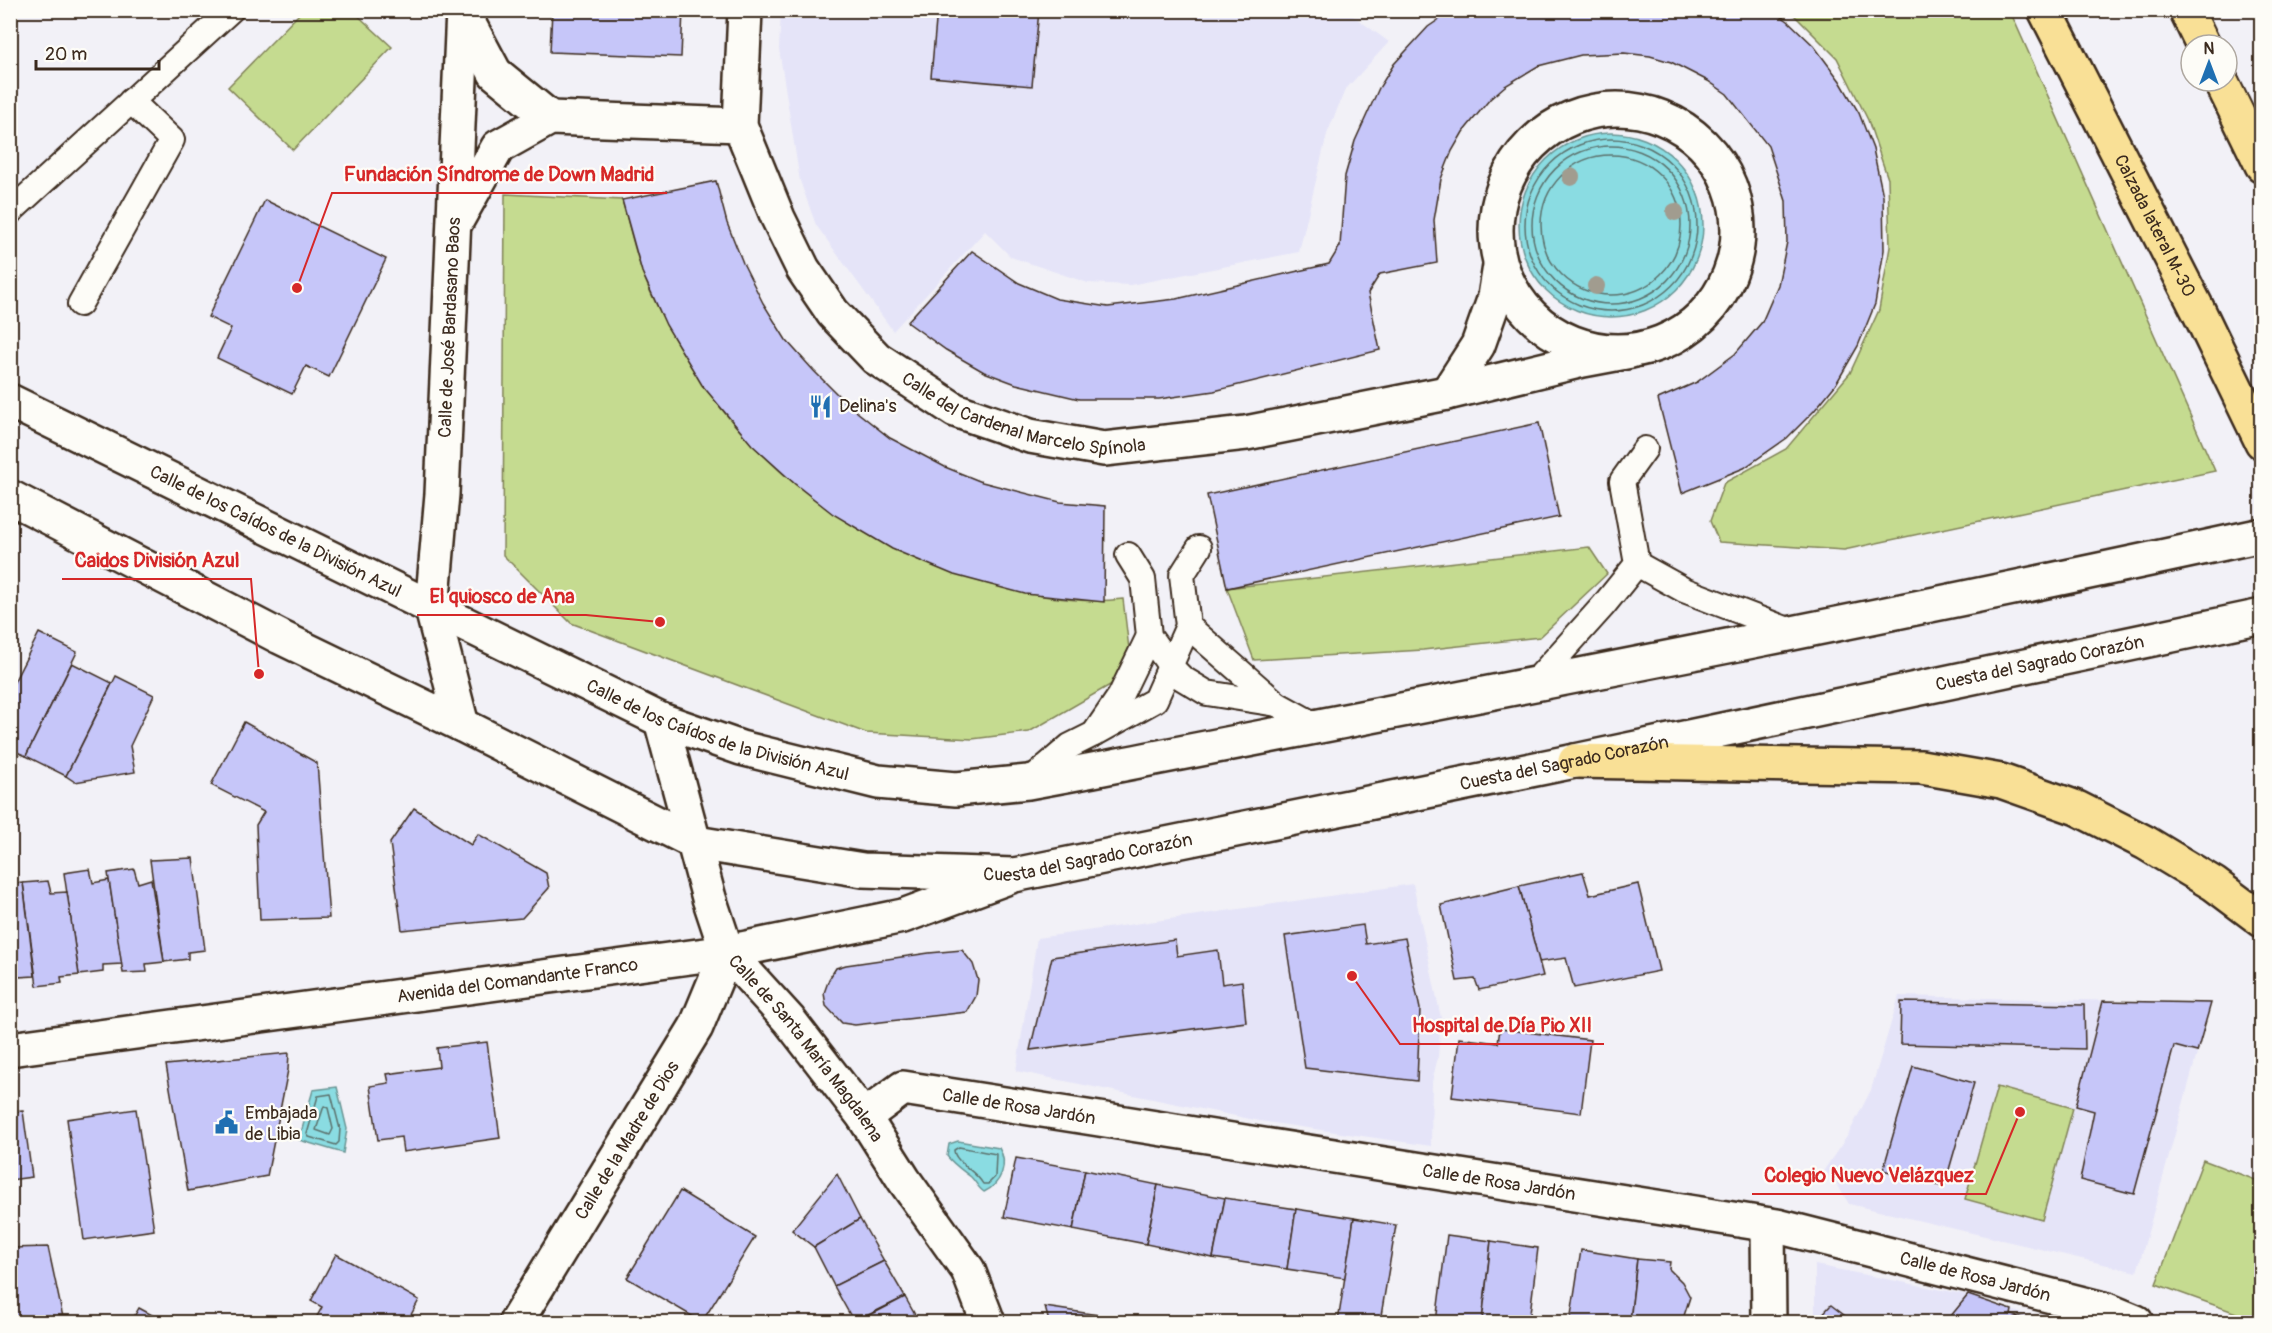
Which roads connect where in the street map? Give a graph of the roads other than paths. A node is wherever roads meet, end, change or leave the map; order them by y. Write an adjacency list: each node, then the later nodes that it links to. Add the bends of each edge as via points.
1 (231, 10): 8 (lane)
2 (745, 10): 10 (street, Calle del Cardenal Marcelo Spínola)
3 (2045, 10): 19 (highway, Calzada lateral M-30)
4 (2186, 10): 6 (highway)
5 (463, 12): 9 (street, via 495,73); 13 (street, Calle de José Bardasano Baos)
6 (2197, 33)
7 (2227, 93): 11 (highway)
8 (132, 101): 12 (lane); 15 (lane, via 172,140)
9 (550, 118): 10 (street); 13 (street, via 498,147)
10 (740, 124): 17 (street, Calle del Cardenal Marcelo Spínola, via 803,269 834,313 876,358 955,410 1030,436 1104,449 1246,433)
11 (2262, 165)
12 (10, 212)
13 (453, 227): 26 (street, Calle de José Bardasano Baos, via 441,504)
14 (1500, 266): 16 (street, Calle del Cardenal Marcelo Spínola, via 1519,304 1550,332 1589,349); 16 (street, Calle del Cardenal Marcelo Spínola, via 1494,227 1502,188 1521,153 1551,127 1588,112 1627,109 1666,118 1691,134 1724,171 1737,208 1738,248 1726,285 1702,317 1669,340); 17 (street, Calle del Cardenal Marcelo Spínola, via 1495,297 1478,345)
15 (80, 304)
16 (1631, 351): 17 (street, Calle del Cardenal Marcelo Spínola)
17 (1447, 393)
18 (10, 401): 26 (street, Calle de los Caídos de la División Azul)
19 (2262, 442)
20 (1645, 449): 25 (lane, via 1622,481)
21 (10, 497): 35 (street, via 280,638)
22 (2262, 535): 29 (street)
23 (1199, 548): 28 (lane, via 1182,574)
24 (1128, 555): 30 (lane, via 1143,579)
25 (1637, 564): 29 (lane, via 1684,590); 32 (lane)
26 (432, 609): 34 (street, Calle de los Caídos de la División Azul); 35 (street, Calle de José Bardasano Baos)
27 (2259, 616): 38 (street, Cuesta del Sagrado Corazón)
28 (1188, 626): 31 (lane); 33 (lane)
29 (1796, 633): 32 (street)
30 (1149, 636): 31 (lane); 37 (lane, via 1120,696)
31 (1171, 667): 33 (lane, via 1207,693); 37 (lane, via 1155,700)
32 (1532, 685): 36 (street)
33 (1277, 705): 36 (lane)
34 (661, 720): 39 (street, Calle de los Caídos de la División Azul, via 741,748 878,782 956,789); 40 (street, Calle de Santa María Magdalena)
35 (462, 725): 40 (street)
36 (1317, 726): 39 (street)
37 (1094, 734): 39 (lane, via 1070,746)
38 (1575, 761): 41 (street, Cuesta del Sagrado Corazón); 42 (highway, via 1922,767 2001,781 2077,808 2146,843 2214,884)
39 (1028, 782)
40 (696, 843): 41 (street, Cuesta del Sagrado Corazón, via 863,870); 43 (street, Calle de Santa María Magdalena)
41 (1014, 875): 43 (street, Avenida del Comandante Franco, via 903,916)
42 (2262, 920)
43 (727, 952): 44 (street, Avenida del Comandante Franco); 45 (street, Calle de Santa María Magdalena, via 789,1020); 47 (street, Calle de la Madre de Dios, via 696,1027)
44 (10, 1049)
45 (864, 1117): 46 (street, Calle de Rosa Jardón, via 903,1088); 48 (street, Calle de Santa María Magdalena, via 968,1270)
46 (1770, 1225): 49 (street); 50 (street, Calle de Rosa Jardón, via 2107,1310)
47 (516, 1323)
48 (988, 1323)
49 (1768, 1323)
50 (2136, 1323)

